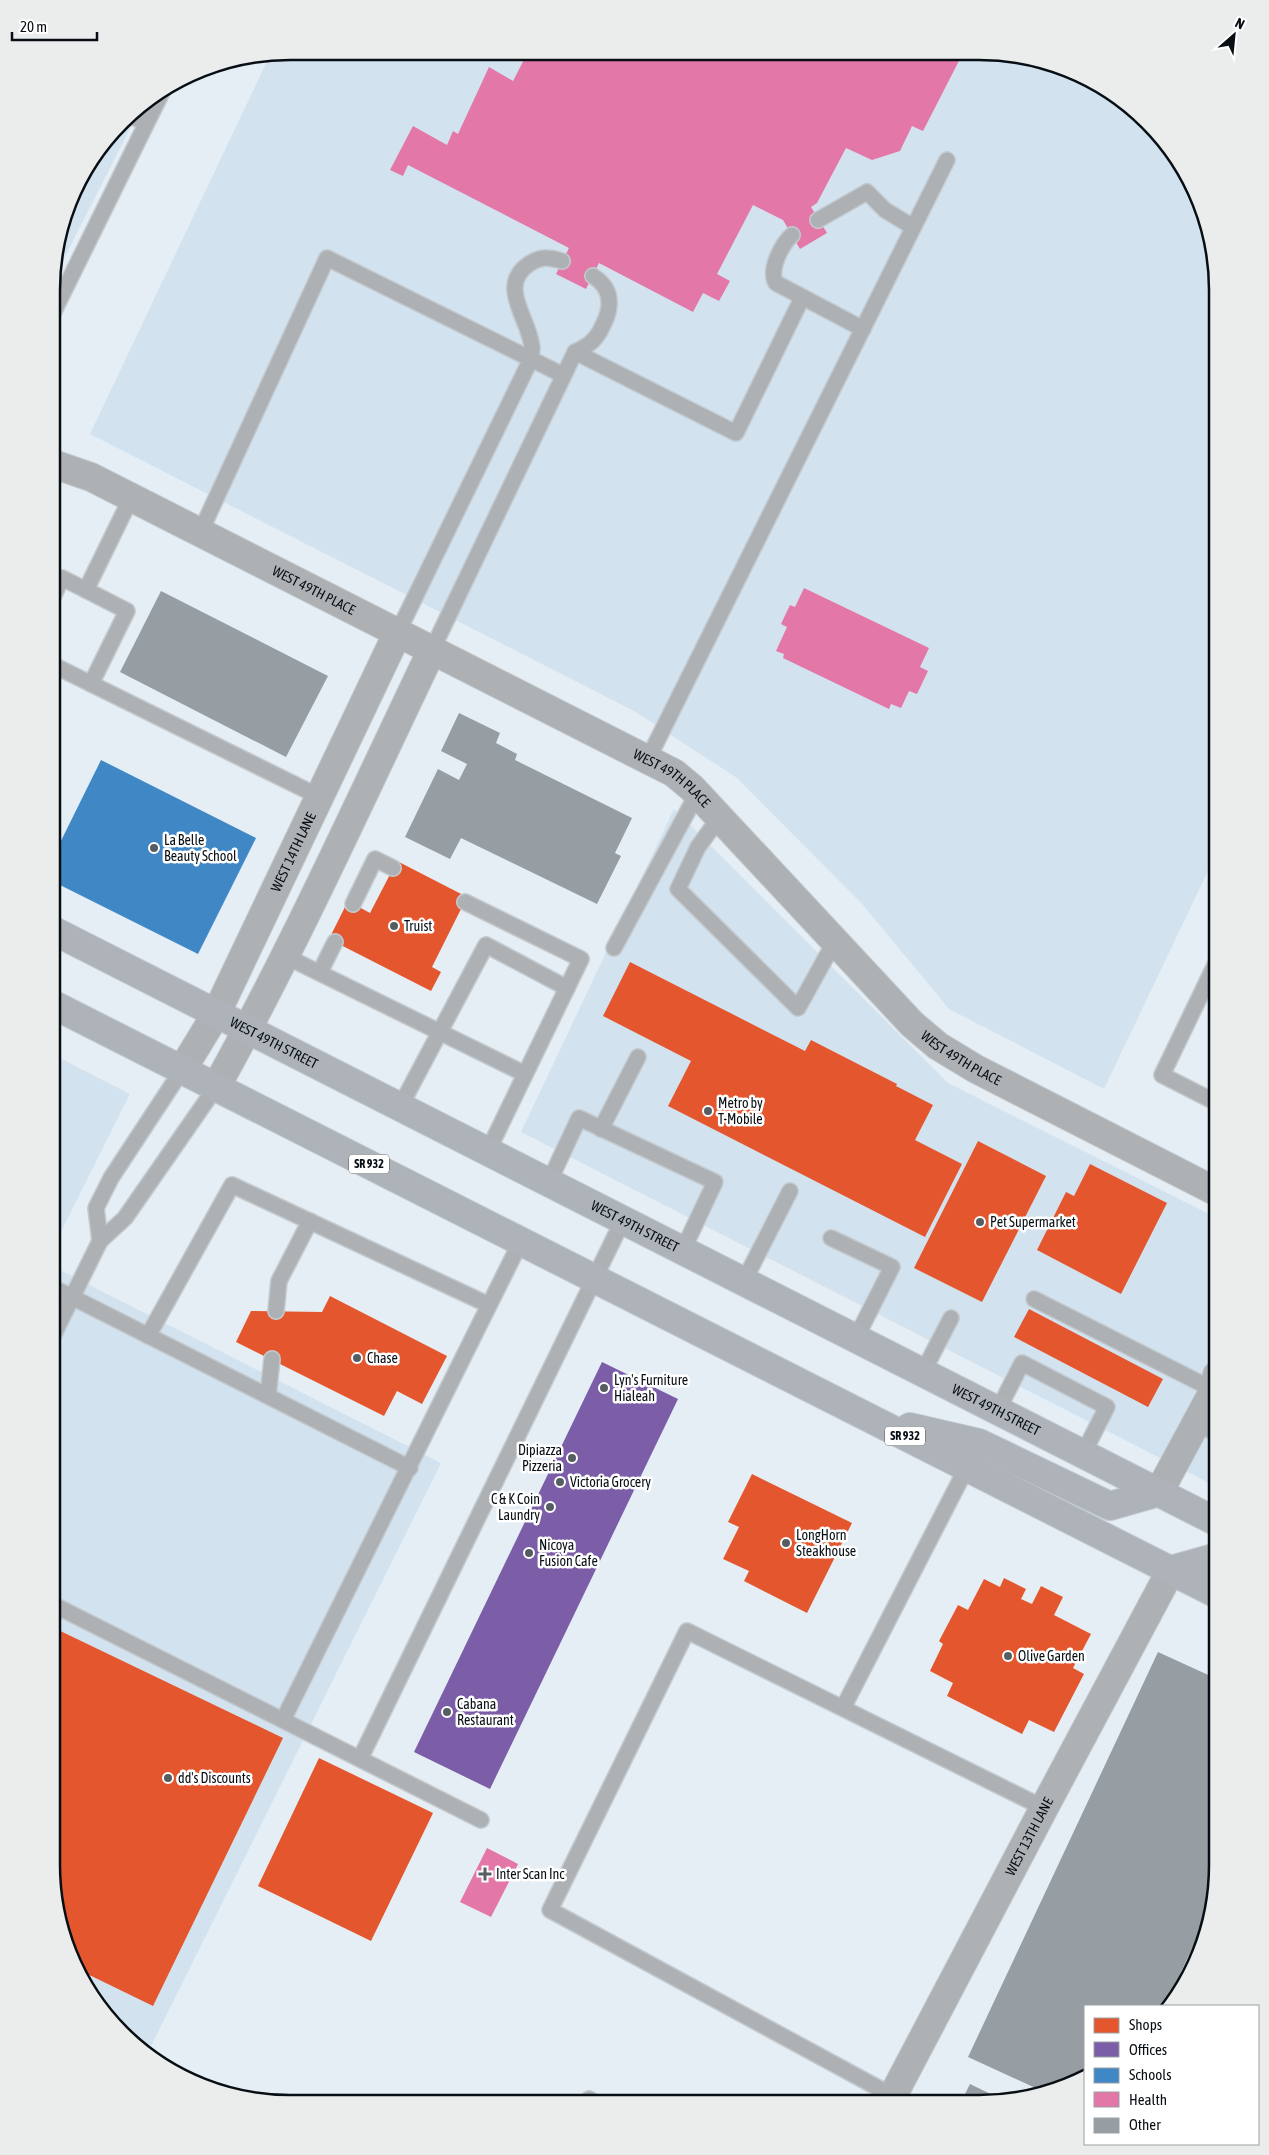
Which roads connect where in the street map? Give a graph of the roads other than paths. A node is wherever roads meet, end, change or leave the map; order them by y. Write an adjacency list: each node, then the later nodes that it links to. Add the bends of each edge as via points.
1 (156, 103): 3 (lane)
2 (136, 118): 3 (lane)
3 (146, 123): 11 (lane)
4 (947, 160): 6 (lane)
5 (818, 220): 6 (lane, via 867,192 885,210)
6 (913, 227): 12 (lane)
7 (792, 235): 10 (lane, via 772,274 776,283)
8 (562, 261): 14 (lane, via 539,258 526,266 517,279 516,297 532,347)
9 (593, 276): 13 (lane, via 605,285 610,311 599,334 590,344)
10 (802, 298): 12 (lane); 13 (lane, via 736,433)
11 (60, 299)
12 (863, 329): 25 (lane)
13 (575, 352): 15 (lane)
14 (531, 359): 15 (lane); 18 (lane, via 327,258); 21 (lane)
15 (563, 375): 22 (lane)
16 (60, 466): 17 (street, WEST 49TH PLACE, via 91,477)
17 (131, 498): 18 (street, WEST 49TH PLACE); 20 (lane)
18 (200, 533): 21 (street, WEST 49TH PLACE)
19 (60, 582): 20 (lane, via 62,578)
20 (86, 590): 24 (lane, via 127,610)
21 (398, 632): 22 (street, WEST 49TH PLACE); 27 (street, WEST 14TH LANE)
22 (432, 650): 25 (street, WEST 49TH PLACE); 36 (street)
23 (60, 668): 24 (lane)
24 (91, 684): 27 (lane)
25 (648, 759): 26 (street, WEST 49TH PLACE, via 674,773)
26 (697, 794): 28 (street, WEST 49TH PLACE); 35 (lane)
27 (320, 797): 41 (street, WEST 14TH LANE)
28 (719, 818): 33 (street, WEST 49TH PLACE); 33 (lane, via 698,846 678,889 798,1008)
29 (393, 868): 31 (lane, via 375,859)
30 (465, 902): 39 (lane, via 581,959)
31 (353, 904)
32 (60, 934): 41 (main road, WEST 49TH STREET)
33 (835, 941): 53 (street, WEST 49TH PLACE, via 912,1024 938,1046 976,1069)
34 (335, 942): 37 (lane)
35 (614, 948)
36 (285, 956): 37 (lane); 42 (street)
37 (320, 972): 43 (lane)
38 (1209, 978): 48 (lane, via 1162,1075)
39 (567, 988): 43 (lane, via 486,946); 46 (lane)
40 (60, 1008): 45 (main road, SR 932)
41 (216, 1014): 42 (main road, WEST 49TH STREET); 45 (street, WEST 14TH LANE)
42 (248, 1030): 47 (street); 49 (main road, WEST 49TH STREET)
43 (440, 1032): 46 (lane); 49 (lane)
44 (638, 1057): 50 (lane)
45 (182, 1070): 47 (main road, SR 932); 58 (lane, via 111,1178 96,1208)
46 (526, 1074): 51 (lane)
47 (216, 1087): 58 (lane, via 125,1218); 59 (main road, SR 932)
48 (1209, 1098)
49 (400, 1107): 51 (main road, WEST 49TH STREET)
50 (602, 1129): 52 (lane, via 579,1118); 60 (lane, via 715,1182)
51 (488, 1151): 52 (main road, WEST 49TH STREET)
52 (549, 1182): 55 (main road, WEST 49TH STREET)
53 (1209, 1187)
54 (790, 1192): 62 (lane)
55 (623, 1220): 60 (main road, WEST 49TH STREET); 61 (lane)
56 (310, 1222): 66 (lane); 67 (lane, via 279,1281); 70 (lane, via 232,1185)
57 (831, 1238): 71 (lane, via 892,1267)
58 (100, 1241): 64 (lane)
59 (521, 1241): 61 (main road, SR 932); 66 (lane)
60 (682, 1250): 62 (main road, WEST 49TH STREET)
61 (594, 1278): 77 (main road, SR 932); 90 (lane)
62 (744, 1281): 71 (main road, WEST 49TH STREET)
63 (60, 1291): 64 (lane)
64 (72, 1297): 69 (lane); 70 (lane)
65 (1034, 1299): 74 (lane)
66 (490, 1305): 81 (lane)
67 (276, 1311)
68 (951, 1318): 73 (lane)
69 (60, 1322)
70 (148, 1336): 75 (lane)
71 (856, 1338): 73 (main road, WEST 49TH STREET)
72 (272, 1359): 75 (lane)
73 (923, 1372): 76 (main road, WEST 49TH STREET)
74 (1209, 1379)
75 (268, 1396): 81 (lane)
76 (998, 1410): 79 (main road, WEST 49TH STREET); 79 (lane, via 1022,1363 1107,1406)
77 (867, 1416): 80 (main road, SR 932); 82 (main road, via 979,1443 1110,1506)
78 (1207, 1428): 82 (street)
79 (1083, 1454): 82 (main road, WEST 49TH STREET)
80 (967, 1467): 85 (main road, SR 932); 88 (lane)
81 (410, 1468): 89 (lane)
82 (1159, 1492): 83 (main road, WEST 49TH STREET)
83 (1209, 1518)
84 (1209, 1559): 85 (main road)
85 (1171, 1570): 86 (main road, SR 932); 91 (street, WEST 13TH LANE)
86 (1209, 1590)
87 (60, 1608): 89 (lane)
88 (843, 1708): 91 (lane); 93 (lane, via 687,1631 550,1910)
89 (283, 1720): 90 (lane)
90 (360, 1759): 92 (lane)
91 (1044, 1808): 94 (street, WEST 13TH LANE)
92 (480, 1820)
93 (882, 2095)
94 (894, 2095)

